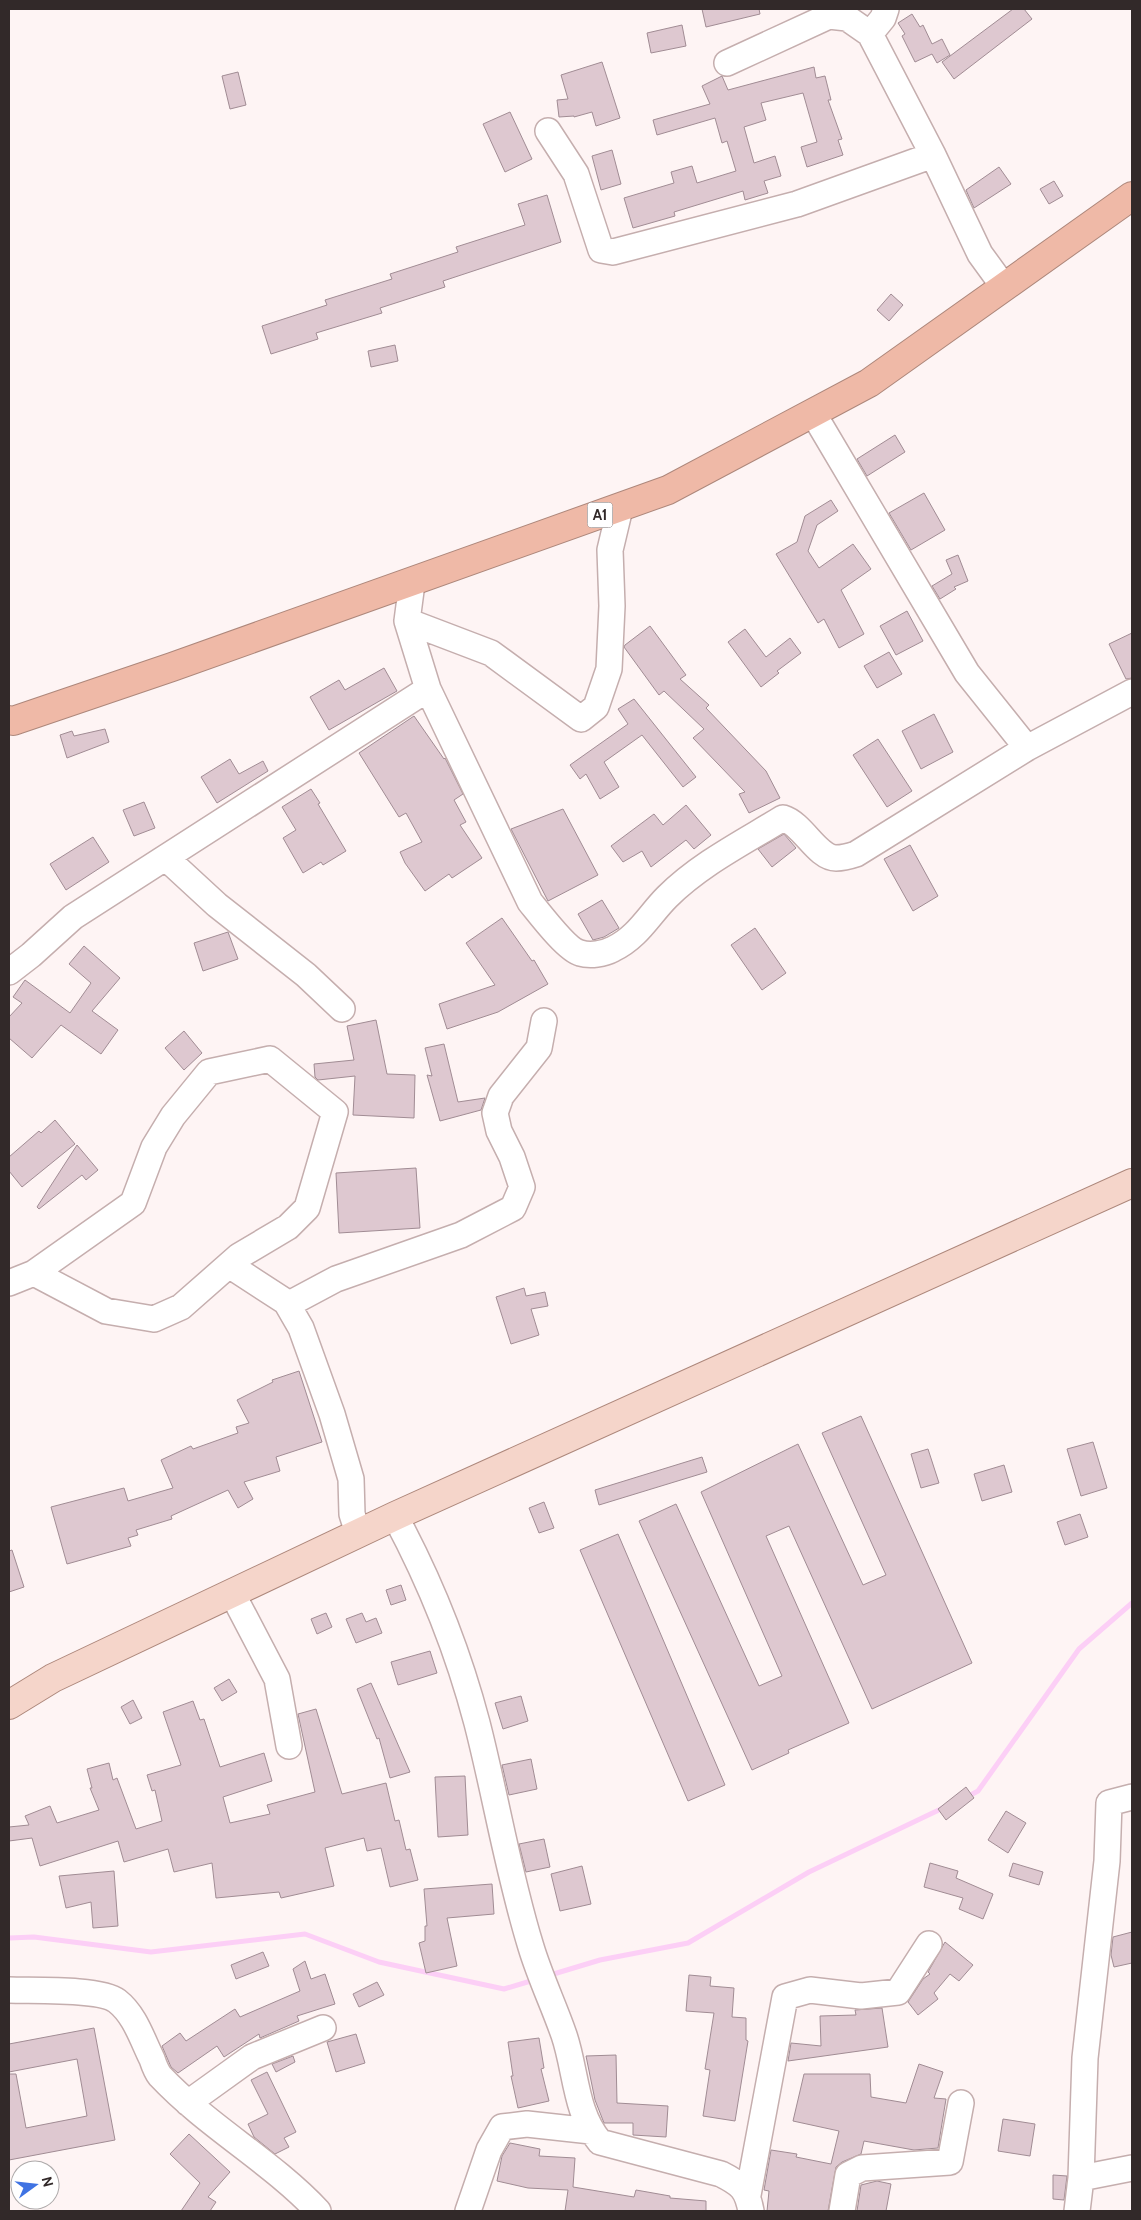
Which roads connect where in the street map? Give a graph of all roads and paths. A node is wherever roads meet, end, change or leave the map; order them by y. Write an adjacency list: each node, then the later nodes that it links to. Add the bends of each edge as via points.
1 (886, 9): 2 (street)
2 (870, 34): 3 (street, via 847,18 829,16); 5 (street)
3 (727, 63)
4 (548, 131): 5 (street, via 576,174 601,250 612,252 797,204)
5 (933, 155): 7 (street, via 980,254)
6 (1132, 196): 7 (highway, A1)
7 (1004, 287): 8 (highway, A1, via 869,383)
8 (813, 413): 9 (highway, A1, via 668,490); 15 (street, via 967,673)
9 (620, 508): 10 (highway, A1); 11 (street, via 610,550 609,669 596,707 581,719 491,654)
10 (412, 582): 11 (street); 14 (highway, A1)
11 (407, 621): 12 (street)
12 (428, 689): 15 (street, via 530,902 578,953 596,954 626,942 666,897 699,871 783,818 796,824 829,857 856,854); 16 (street)
13 (1132, 692): 15 (street)
14 (10, 722)
15 (1026, 748)
16 (166, 858): 17 (street, via 73,917); 18 (street, via 217,905 306,975)
17 (9, 972)
18 (342, 1010)
19 (544, 1021): 24 (street, via 539,1048 501,1096 495,1113 499,1132 522,1187 513,1208 461,1235 336,1279)
20 (1132, 1183): 25 (main road)
21 (229, 1265): 22 (street, via 181,1307 154,1319 106,1311); 22 (street, via 288,1227 307,1208 335,1112 270,1059 210,1072 173,1116 154,1147 133,1203); 24 (street)
22 (34, 1273): 23 (street)
23 (9, 1283)
24 (286, 1302): 26 (street, via 301,1328 334,1423 351,1478 352,1514)
25 (395, 1516): 26 (main road); 36 (street, via 419,1560 449,1634 476,1721 531,1946 564,2035 583,2113)
26 (358, 1533): 27 (main road)
27 (232, 1593): 28 (main road, via 53,1678); 29 (street, via 277,1679)
28 (9, 1705)
29 (289, 1746)
30 (1132, 1797): 38 (street, via 1109,1803 1107,1861 1085,2058)
31 (929, 1944): 39 (street, via 898,1992 861,1996 810,1990 785,1997)
32 (9, 1990): 34 (street, via 89,1993 116,2000 132,2017 158,2074)
33 (324, 2028): 34 (street, via 252,2057)
34 (188, 2103): 40 (street, via 301,2193)
35 (961, 2103): 42 (street, via 950,2162 862,2168 848,2174)
36 (591, 2131): 39 (street, via 600,2142 721,2174 734,2181); 41 (street, via 527,2124 502,2127 489,2150)
37 (1132, 2168): 38 (street)
38 (1081, 2178): 43 (street)
39 (750, 2203)
40 (318, 2211)
41 (468, 2211)
42 (842, 2211)
43 (1077, 2211)

